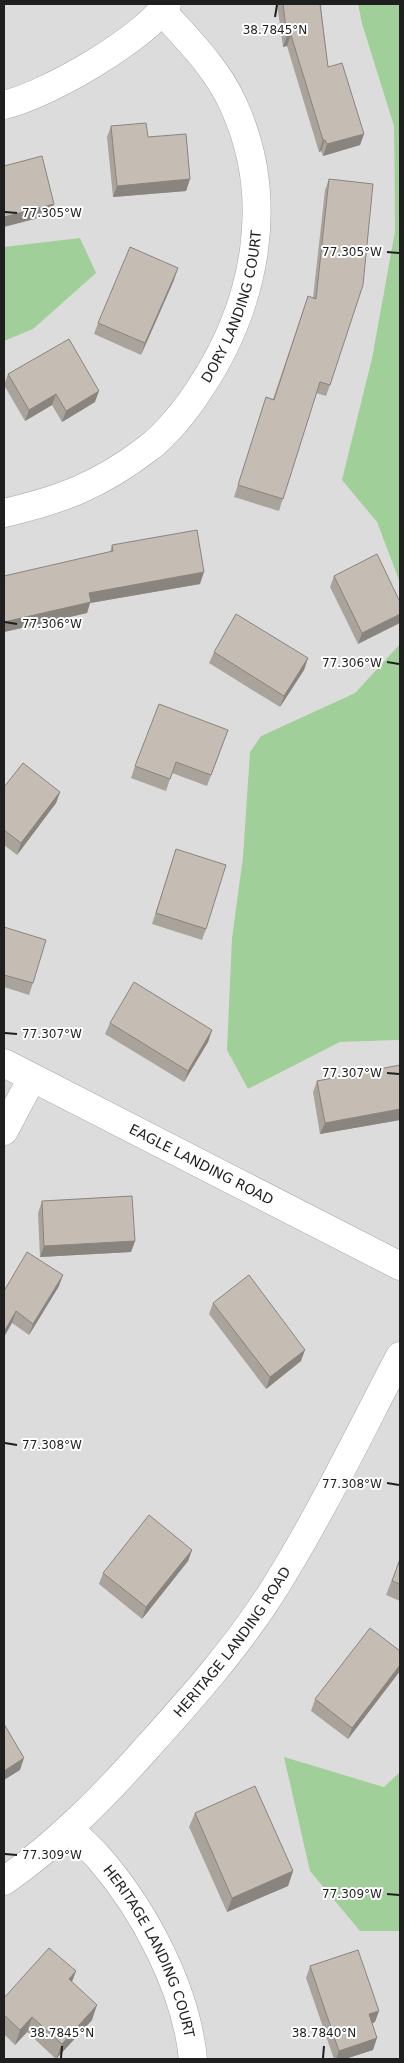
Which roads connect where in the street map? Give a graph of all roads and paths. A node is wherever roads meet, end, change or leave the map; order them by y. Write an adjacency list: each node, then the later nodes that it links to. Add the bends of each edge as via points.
1 (165, 7): 2 (street, via 128,40 80,72 45,90); 3 (street, DORY LANDING COURT, via 209,62 232,102 250,154 256,186 256,237 250,279 242,305 216,366 188,407 149,448 110,475 80,490 44,504)
2 (4, 105)
3 (4, 513)
4 (4, 1063): 5 (street, EAGLE LANDING ROAD)
5 (32, 1078): 6 (street); 7 (street, EAGLE LANDING ROAD)
6 (4, 1131)
7 (400, 1266)
8 (400, 1356): 9 (street, HERITAGE LANDING ROAD, via 316,1518 246,1631 202,1687)
9 (69, 1829): 10 (street, HERITAGE LANDING ROAD); 11 (street, HERITAGE LANDING COURT, via 99,1858 154,1939 171,1974 187,2024)
10 (4, 1881)
11 (193, 2059)

